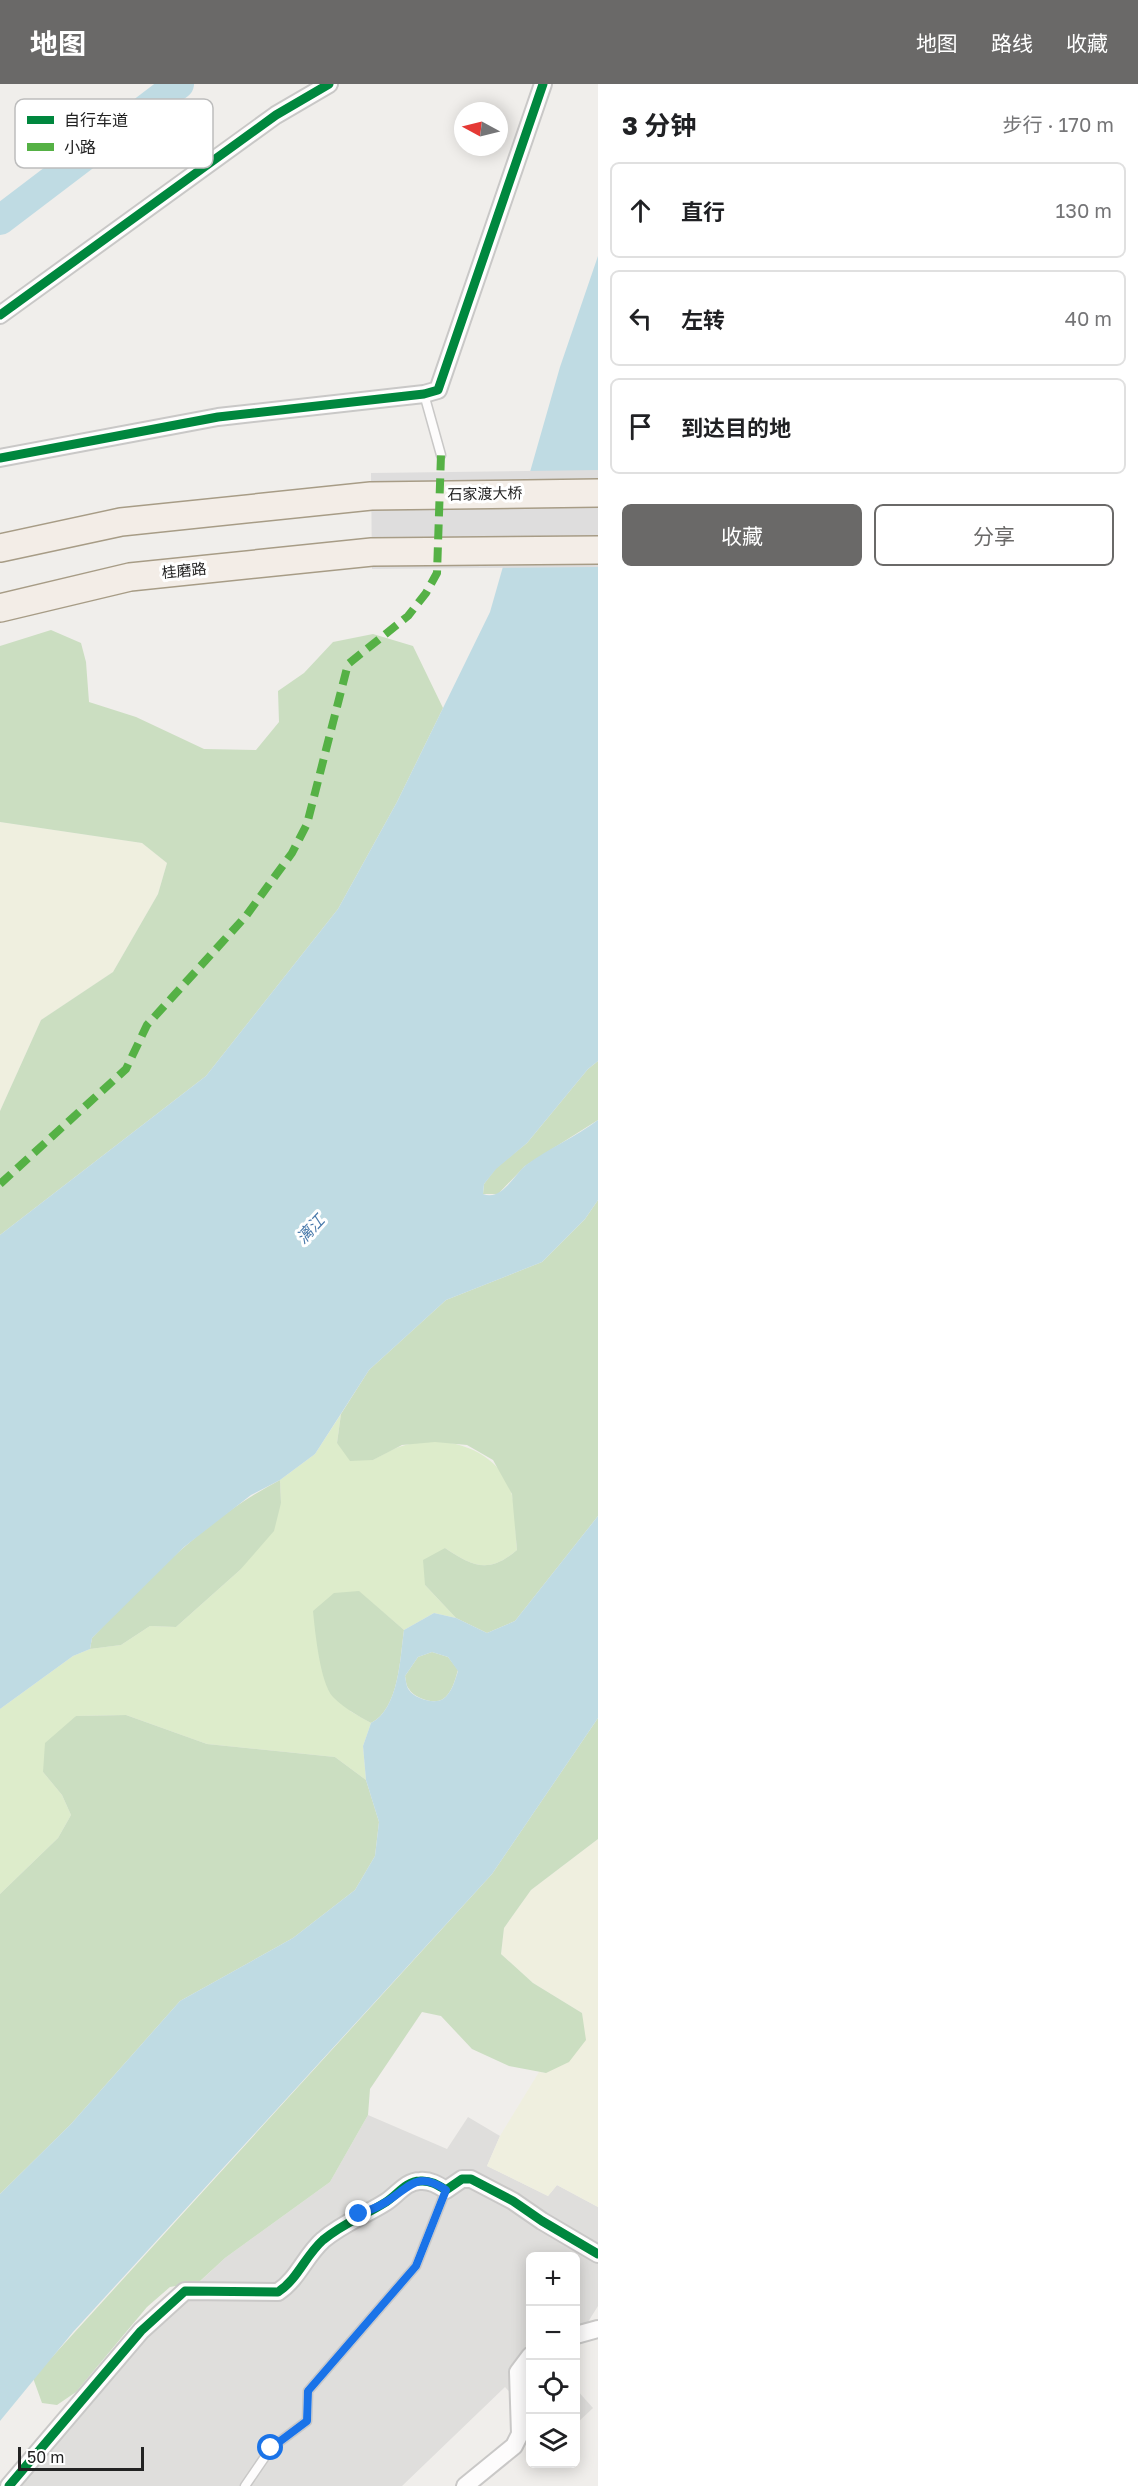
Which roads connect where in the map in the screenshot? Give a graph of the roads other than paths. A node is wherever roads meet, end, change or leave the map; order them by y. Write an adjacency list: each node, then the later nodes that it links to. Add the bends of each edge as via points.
1 (329, 84): 3 (street, via 276,115)
2 (543, 84): 6 (street, via 438,390)
3 (213, 160)
4 (202, 168): 5 (street)
5 (0, 315)
6 (424, 394): 7 (lane); 8 (street, via 218,417)
7 (441, 455)
8 (0, 458)
9 (598, 493): 10 (main road, 石家渡大桥, via 371,496 122,522)
10 (0, 548)
11 (598, 550): 12 (main road, 桂磨路, via 372,552 130,577)
12 (0, 608)
13 (446, 2190): 14 (street, via 462,2179 471,2179); 18 (street, via 435,2183 411,2183 386,2202 359,2214 321,2242 291,2283 278,2292 185,2291 141,2331); 19 (lane, via 416,2266 308,2391 307,2421 271,2448)
14 (598, 2254)
15 (598, 2329): 16 (street)
16 (580, 2334)
17 (528, 2360): 20 (street, via 518,2372 520,2434 514,2446)
18 (9, 2486)
19 (245, 2486)
20 (465, 2486)

